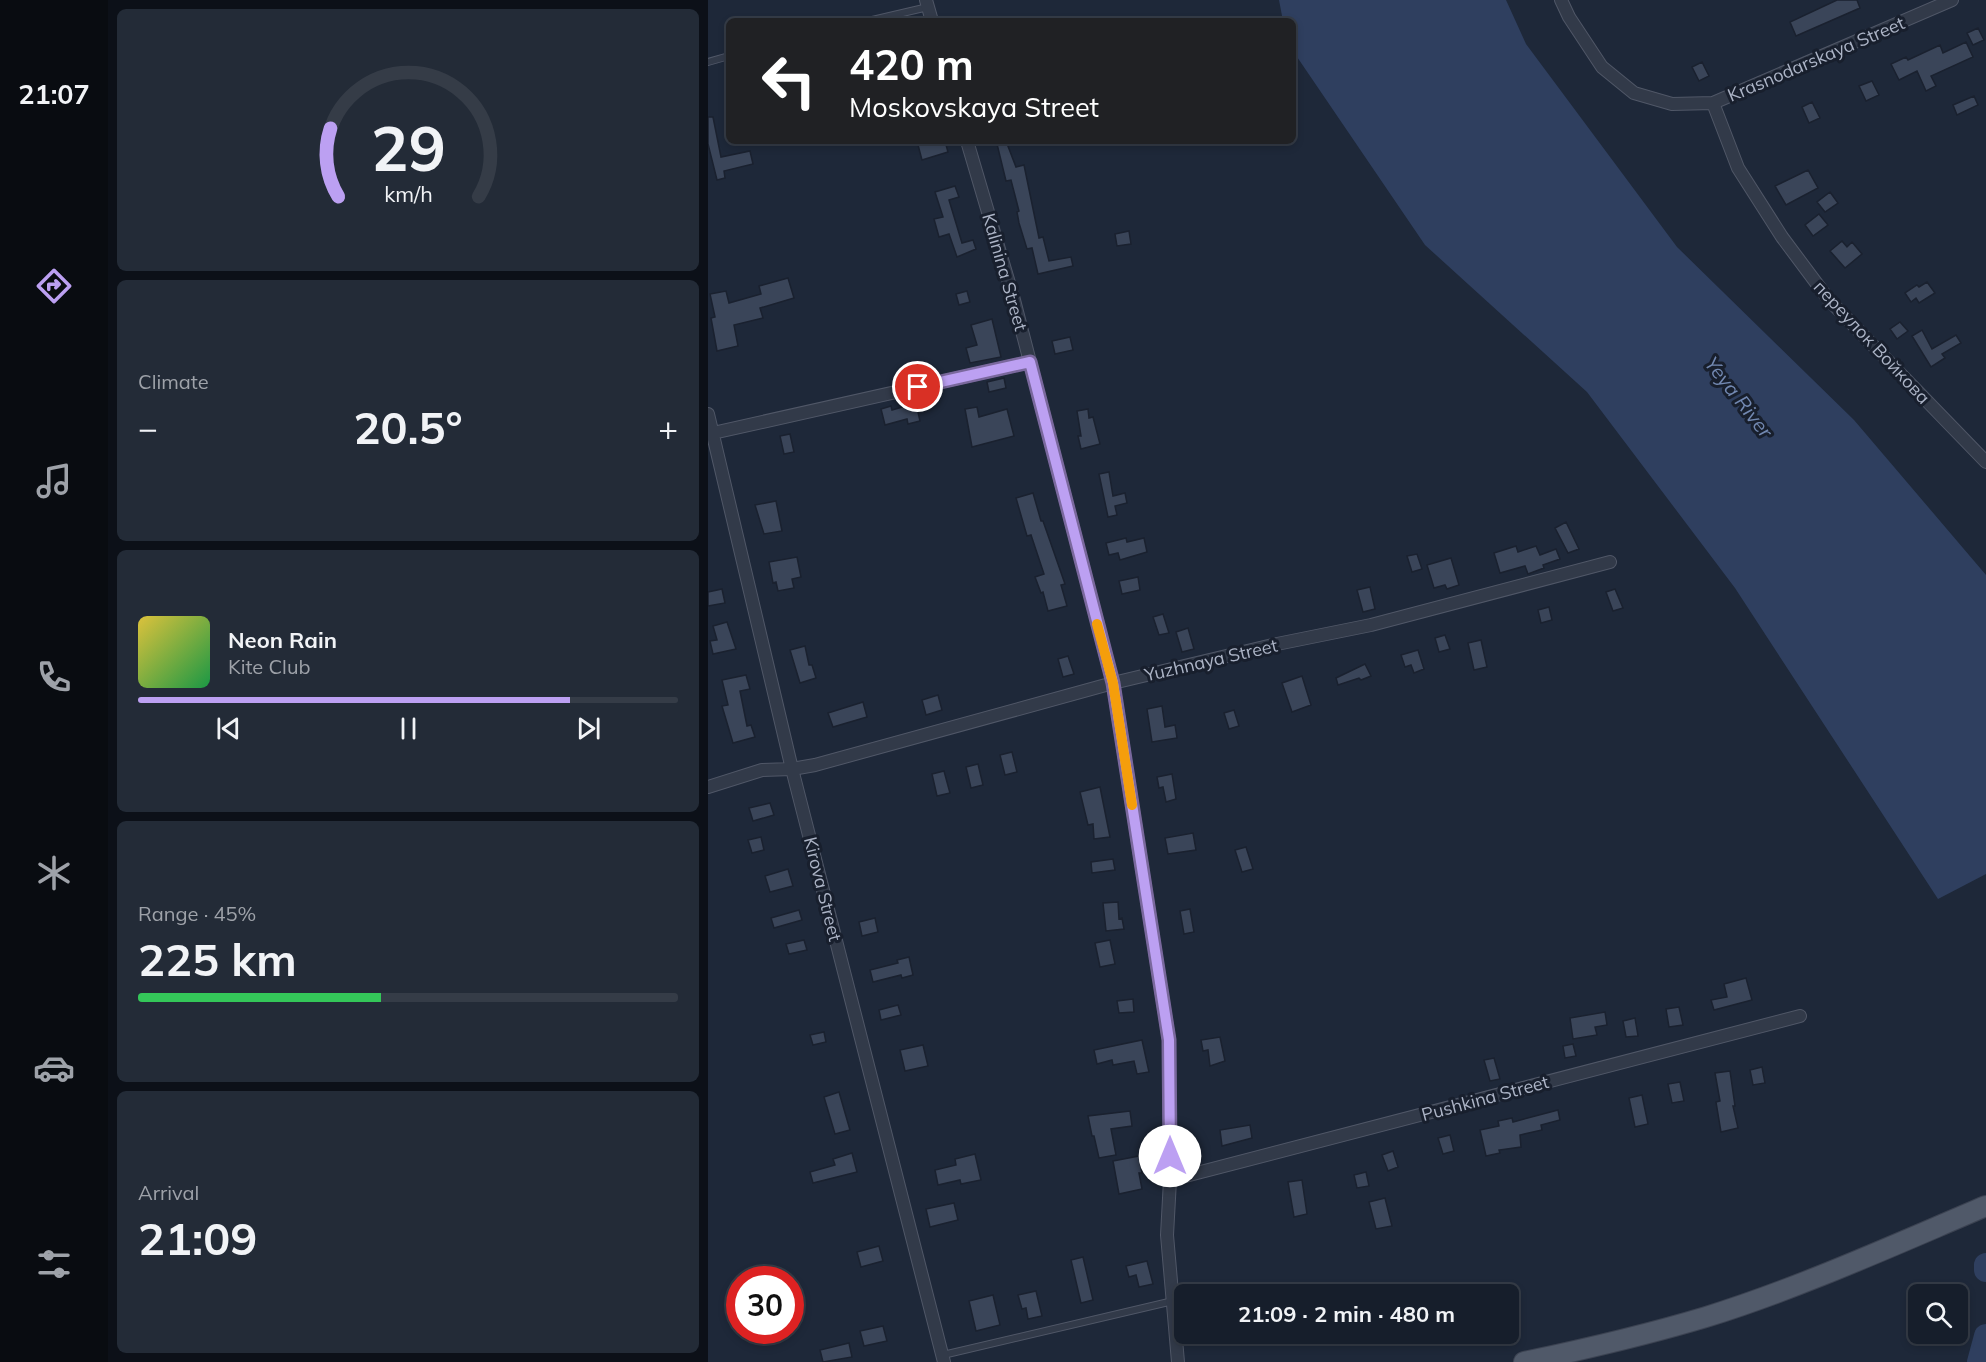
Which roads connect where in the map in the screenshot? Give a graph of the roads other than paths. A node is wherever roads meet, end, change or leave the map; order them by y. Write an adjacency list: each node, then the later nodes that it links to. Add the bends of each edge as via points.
1 (1561, 0): 7 (street, via 1602,67 1634,93 1672,104)
2 (1952, 0): 7 (street, Krasnodarskaya Street)
3 (927, 4): 4 (lane)
4 (878, 18)
5 (726, 57): 6 (lane)
6 (708, 62)
7 (1713, 103): 12 (street, переулок Войкова, via 1738,168 1829,300)
8 (968, 144): 9 (street, Kalinina Street)
9 (1030, 362): 11 (street); 14 (street, Kalinina Street)
10 (708, 414): 11 (street, Kirova Street)
11 (713, 433): 15 (street, Kirova Street)
12 (1986, 462)
13 (1610, 562): 14 (street, Yuzhnaya Street, via 1371,625)
14 (1113, 683): 15 (street, Yuzhnaya Street); 18 (street, Kalinina Street, via 1169,1040)
15 (792, 769): 16 (street, Yuzhnaya Street, via 762,770); 21 (street, Kirova Street)
16 (708, 787)
17 (1800, 1016): 18 (street, Pushkina Street)
18 (1170, 1180): 20 (street, Kalinina Street, via 1167,1235)
19 (1986, 1206): 23 (main road, via 1785,1290 1707,1317)
20 (1173, 1301): 21 (lane); 22 (street, Kalinina Street)
21 (944, 1359)
22 (1178, 1362)
23 (1524, 1362)

